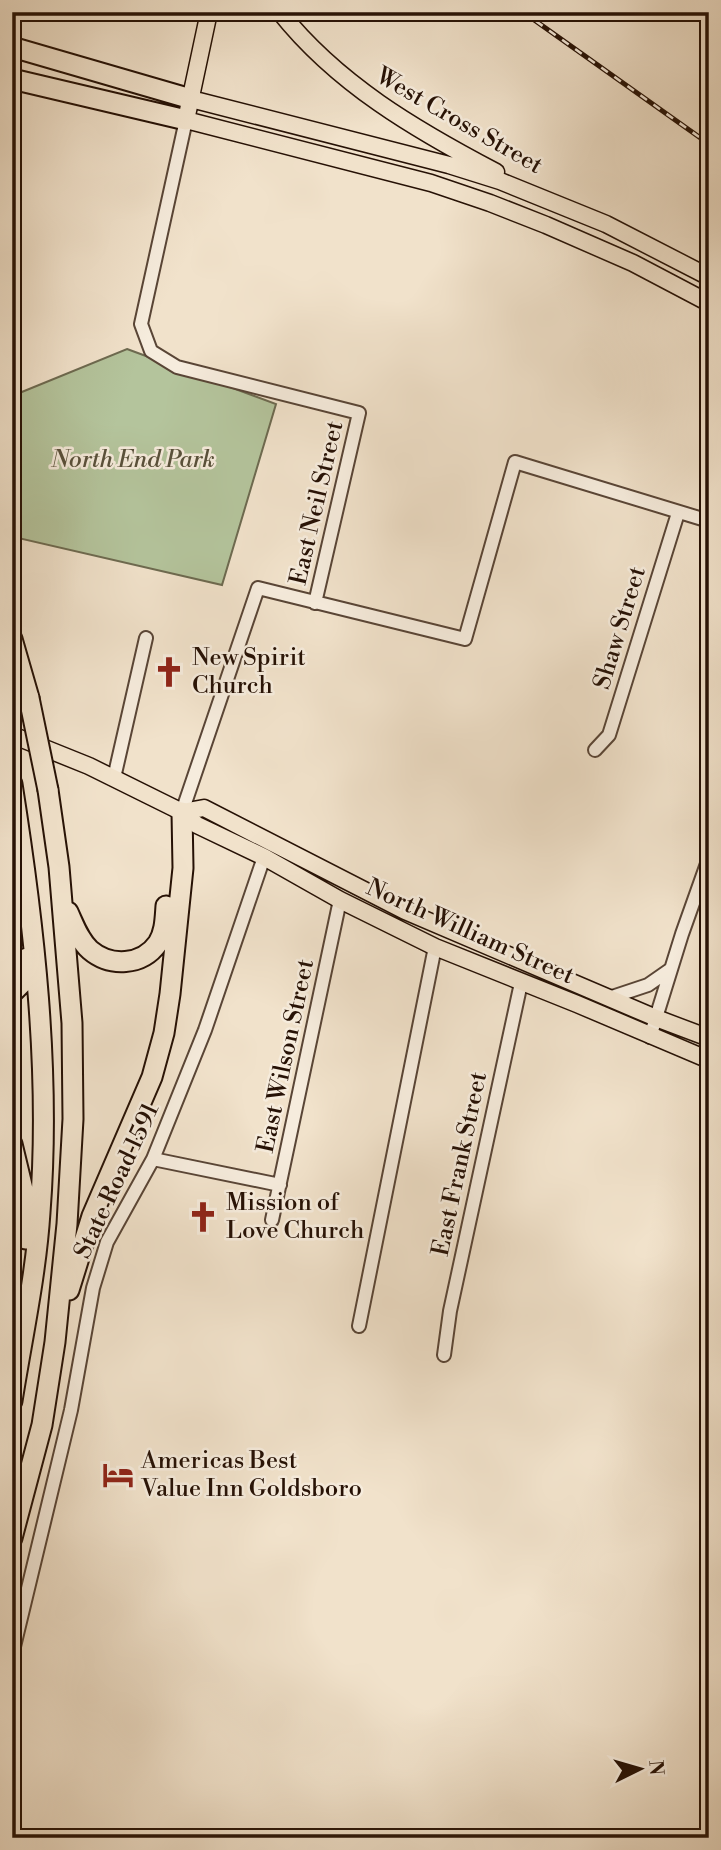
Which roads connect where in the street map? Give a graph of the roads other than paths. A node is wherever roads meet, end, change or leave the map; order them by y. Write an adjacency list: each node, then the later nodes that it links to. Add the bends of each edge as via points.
1 (209, 12): 6 (main road)
2 (220, 12): 6 (main road)
3 (279, 12): 8 (main road, West Cross Street, via 309,47 370,98 456,151)
4 (12, 47): 6 (highway)
5 (12, 79): 7 (highway)
6 (195, 100): 7 (main road); 8 (main road, via 449,165)
7 (190, 121): 11 (main road, via 443,187 547,225); 15 (street, East Neil Street, via 178,155 141,324 151,351 177,367 359,413)
8 (561, 205): 9 (main road)
9 (691, 267): 10 (main road); 11 (main road)
10 (709, 277)
11 (679, 286): 12 (main road)
12 (709, 303)
13 (678, 513): 14 (street); 15 (street, via 515,462 465,639); 19 (street, Shaw Street, via 609,735)
14 (709, 521)
15 (315, 603): 22 (street, via 258,588)
16 (146, 638): 20 (street)
17 (12, 639): 25 (highway, bridge, via 48,790)
18 (12, 735): 20 (main road, North William Street)
19 (595, 750)
20 (114, 778): 22 (main road, North William Street)
21 (12, 783): 27 (highway)
22 (182, 812): 23 (main road, North William Street); 25 (highway, via 164,929 159,942 138,958 110,962 90,949 67,911); 32 (main road, North William Street, via 204,808 405,911); 43 (highway, via 183,868 164,1033 152,1077 92,1216)
23 (264, 857): 26 (main road, North William Street); 38 (street, State Road 1591, via 205,1030)
24 (709, 858): 29 (street)
25 (59, 867): 43 (highway, via 72,1023 74,1119)
26 (340, 900): 28 (main road, North William Street); 39 (street, East Wilson Street)
27 (30, 902): 31 (highway, via 26,970); 41 (highway, via 43,1095 40,1212)
28 (435, 947): 30 (main road, North William Street); 42 (street)
29 (671, 969): 32 (street, via 648,985); 33 (street)
30 (521, 983): 34 (main road, North William Street); 44 (street, East Frank Street)
31 (12, 993)
32 (609, 998): 33 (main road, North William Street)
33 (656, 1018): 34 (street); 35 (main road, North William Street)
34 (650, 1037): 36 (main road, North William Street)
35 (709, 1038)
36 (709, 1060)
37 (12, 1144): 41 (highway, via 27,1206)
38 (153, 1159): 39 (street); 47 (street, State Road 1591, via 107,1242 93,1288 71,1410)
39 (280, 1185): 40 (street, East Wilson Street)
40 (272, 1220)
41 (25, 1319): 45 (highway)
42 (359, 1326)
43 (55, 1342): 46 (highway, via 42,1425)
44 (444, 1354)
45 (12, 1401)
46 (12, 1538)
47 (12, 1655)

